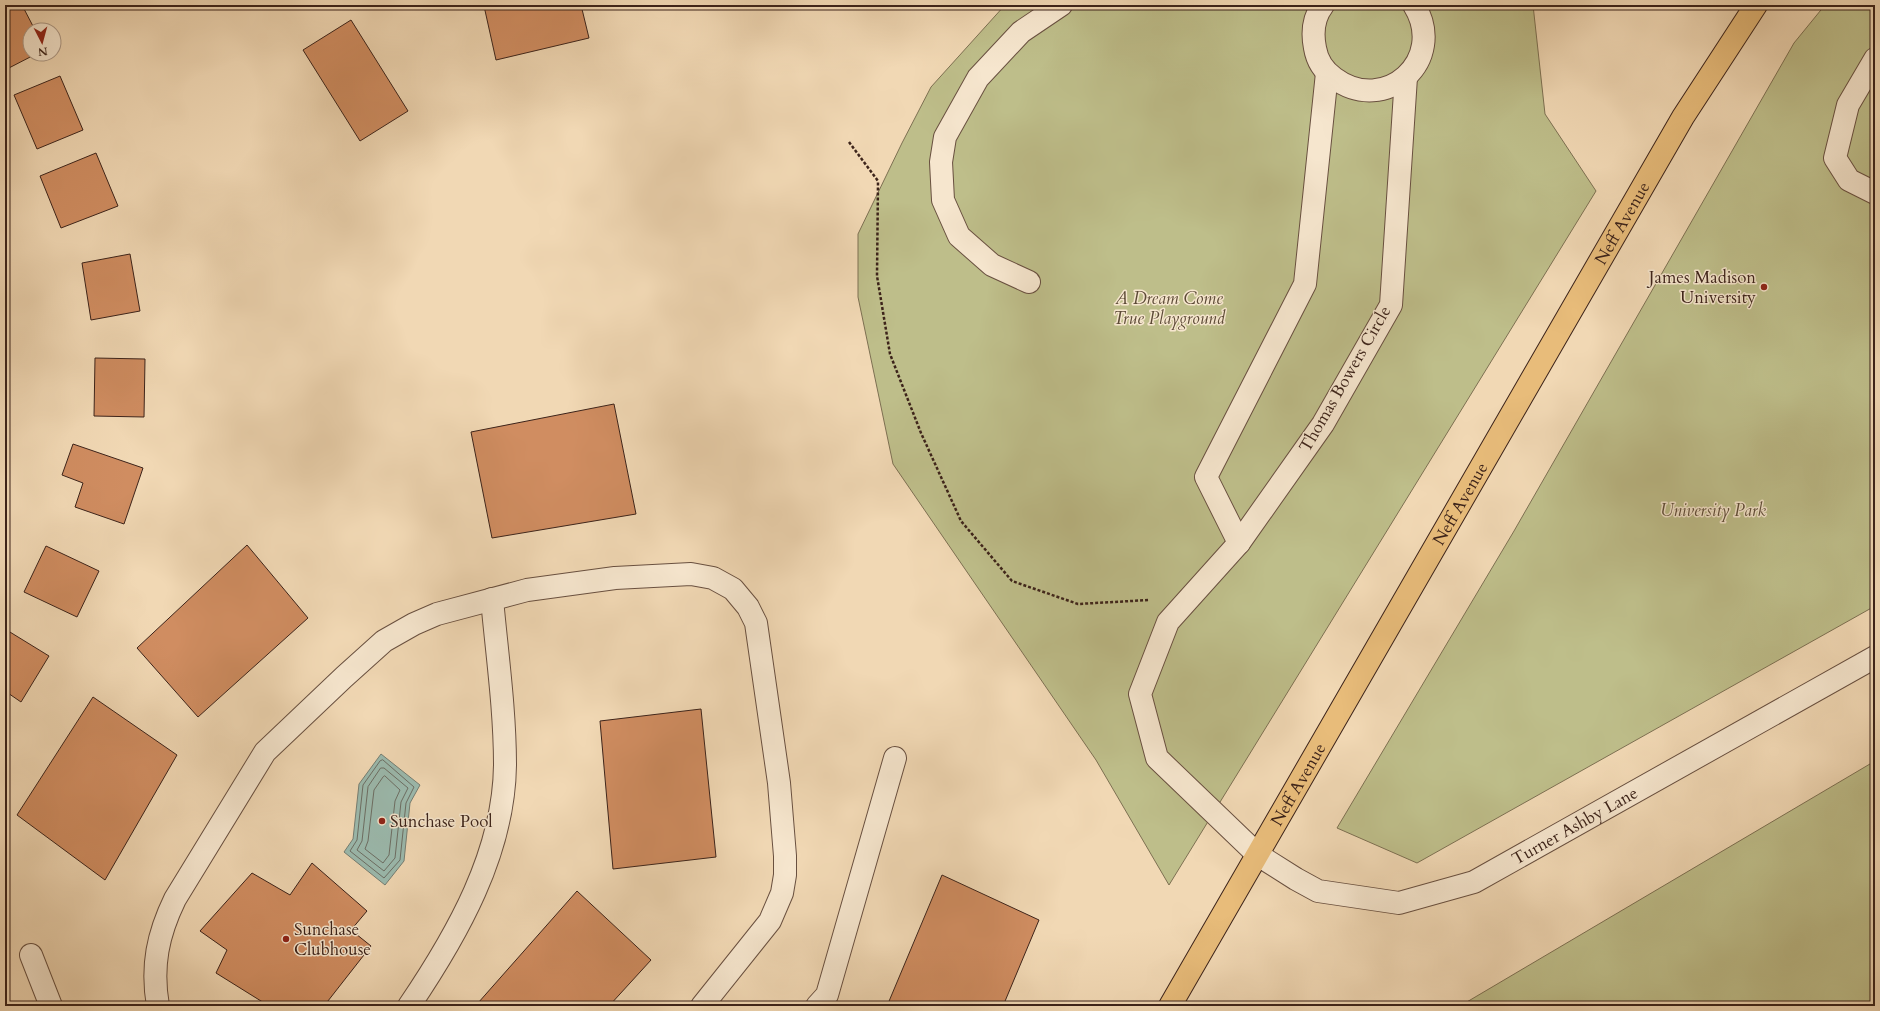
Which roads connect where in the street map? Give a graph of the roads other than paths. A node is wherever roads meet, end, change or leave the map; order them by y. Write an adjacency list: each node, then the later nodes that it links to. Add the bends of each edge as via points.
1 (1061, 5): 9 (street, via 1021,32 978,78 945,137 941,162 943,200 959,236 992,265)
2 (1414, 5): 7 (street, via 1421,17 1424,38 1419,60)
3 (1756, 5): 14 (main road, Neff Avenue, via 1683,117)
4 (1316, 7): 6 (street, via 1312,33 1316,55)
5 (1875, 60): 8 (street, via 1848,106 1835,158 1849,180)
6 (1327, 73): 7 (street, via 1344,86 1366,91 1387,88); 10 (street, via 1305,284 1206,477)
7 (1406, 77): 10 (street, Thomas Bowers Circle, via 1391,305 1323,424)
8 (1875, 193)
9 (1029, 282)
10 (1239, 543): 14 (street, Thomas Bowers Circle, via 1168,622 1140,694 1157,758)
11 (492, 599): 17 (street, via 429,617 384,641 265,752 166,917 155,964); 18 (street, via 503,713 505,766 497,827 479,880 465,910 433,969); 19 (street, via 562,584 691,574 713,578 726,584 743,599 753,615 767,692 779,783 785,875 782,892 770,921)
12 (1875, 657): 14 (street, Turner Ashby Lane, via 1474,882 1399,903 1318,891)
13 (895, 758): 20 (street, via 827,995)
14 (1258, 855): 21 (main road, Neff Avenue)
15 (31, 955): 16 (street)
16 (52, 1006)
17 (158, 1006)
18 (409, 1006)
19 (702, 1006)
20 (818, 1006)
21 (1170, 1006)

